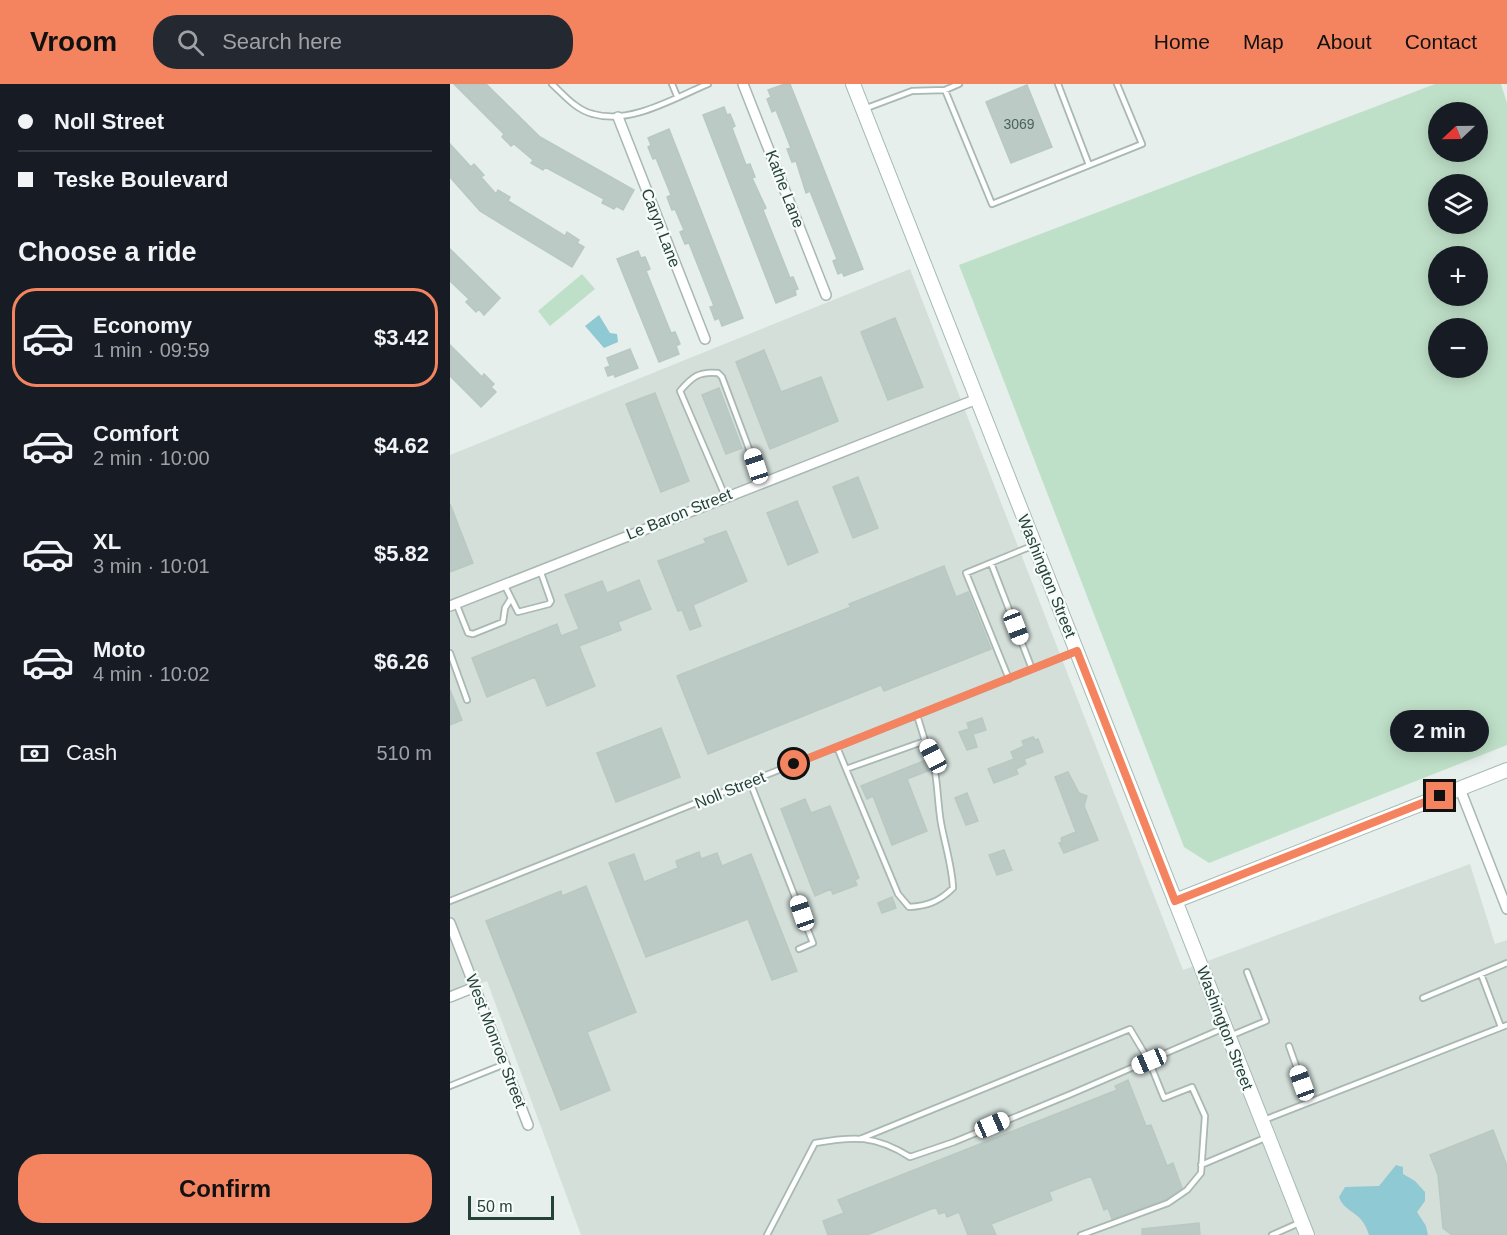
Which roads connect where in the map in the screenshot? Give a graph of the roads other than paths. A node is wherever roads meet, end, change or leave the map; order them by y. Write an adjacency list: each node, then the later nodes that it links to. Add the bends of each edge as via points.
1 (552, 84): 12 (lane, via 576,106 593,115)
2 (672, 84): 10 (lane)
3 (708, 84): 10 (lane)
4 (744, 84): 14 (street, Kathe Lane)
5 (854, 84): 11 (main road, Washington Street)
6 (959, 84): 9 (lane)
7 (1058, 84): 13 (lane)
8 (1117, 84): 13 (lane, via 1142,144)
9 (945, 90): 11 (lane, via 912,91); 13 (lane, via 992,204)
10 (677, 96): 12 (lane)
11 (864, 110): 16 (main road, Washington Street)
12 (618, 117): 15 (street, Caryn Lane)
13 (1089, 165)
14 (826, 295)
15 (705, 339)
16 (977, 399): 17 (street, Le Baron Street); 19 (main road, Washington Street)
17 (761, 482): 18 (street, Le Baron Street); 18 (lane, via 722,377 706,372 694,375 680,391)
18 (725, 496): 21 (street, Le Baron Street)
19 (1035, 545): 20 (lane); 25 (main road, Washington Street)
20 (991, 563): 27 (lane); 28 (lane, via 966,573)
21 (540, 570): 22 (street, Le Baron Street); 23 (lane, via 549,604 522,613)
22 (504, 584): 23 (lane); 24 (street, Le Baron Street)
23 (510, 600): 24 (lane, via 503,622 473,634 468,633)
24 (453, 604)
25 (1077, 651): 27 (lane, Noll Street); 38 (main road, Washington Street)
26 (450, 653): 29 (lane)
27 (1032, 669): 28 (lane, Noll Street)
28 (1009, 679): 30 (lane, Noll Street)
29 (466, 700)
30 (917, 715): 31 (lane); 32 (lane, Noll Street)
31 (925, 741): 33 (lane); 33 (lane, via 937,776 953,888 943,898 925,906 909,907 898,894)
32 (837, 747): 33 (lane); 35 (lane, Noll Street)
33 (846, 769)
34 (1507, 770): 36 (main road)
35 (750, 782): 37 (lane, Noll Street); 41 (lane, via 813,944)
36 (1460, 789): 38 (main road); 39 (street)
37 (450, 901)
38 (1175, 901): 49 (main road, Washington Street)
39 (1507, 909)
40 (450, 923): 45 (street, West Monroe Street)
41 (799, 949)
42 (1507, 963): 44 (lane)
43 (1247, 972): 49 (lane, via 1266,1021)
44 (1481, 974): 47 (lane); 48 (lane)
45 (475, 987): 46 (street); 52 (street, West Monroe Street)
46 (450, 997)
47 (1423, 998)
48 (1504, 1026): 54 (lane)
49 (1226, 1032): 51 (lane); 55 (main road, Washington Street)
50 (1288, 1046): 54 (lane)
51 (1149, 1061): 58 (lane, via 954,1143 910,1157 887,1143); 58 (lane, via 1130,1029); 59 (lane, via 1164,1098 1192,1086 1205,1116)
52 (505, 1064): 53 (lane); 56 (street, West Monroe Street)
53 (450, 1086)
54 (1309, 1102): 55 (lane)
55 (1261, 1121): 57 (main road, Washington Street)
56 (528, 1125)
57 (1268, 1137): 59 (lane); 60 (main road, Washington Street)
58 (861, 1139): 61 (lane, via 847,1137 814,1143)
59 (1201, 1165): 62 (lane, via 1201,1173 1187,1190 1168,1203)
60 (1304, 1229): 63 (lane)
61 (767, 1235)
62 (1081, 1235)
63 (1272, 1235)

